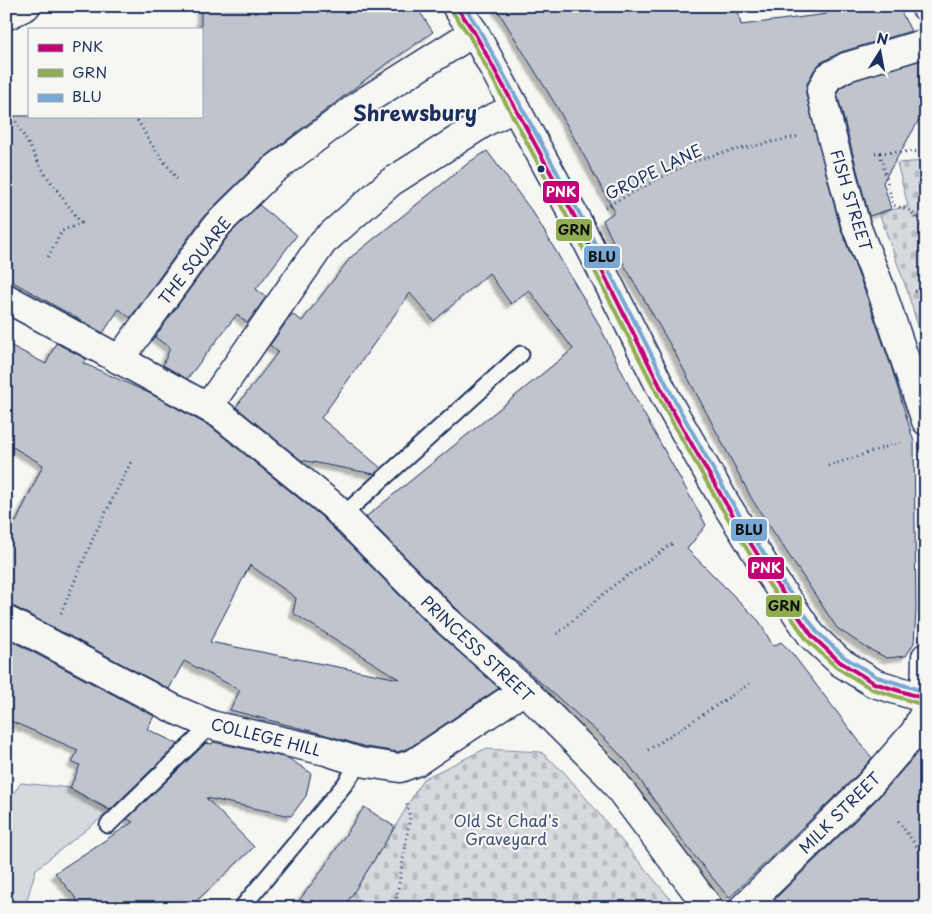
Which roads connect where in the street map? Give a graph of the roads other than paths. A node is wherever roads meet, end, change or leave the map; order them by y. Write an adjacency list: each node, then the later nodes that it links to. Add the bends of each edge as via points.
1 (26, 6): 3 (street)
2 (456, 6): 4 (street)
3 (6, 16)
4 (474, 32): 6 (street); 9 (street, THE SQUARE, via 362,103 272,171 217,225)
5 (926, 43): 11 (street, FISH STREET, via 846,67 828,76 821,91 856,223)
6 (515, 108): 10 (street, via 487,121 392,182 324,242); 16 (street, via 578,223 670,406 726,504 812,636 840,662 874,682)
7 (6, 298): 9 (street)
8 (521, 354): 12 (lane)
9 (110, 355): 10 (street)
10 (214, 411): 12 (street, PRINCESS STREET)
11 (926, 421)
12 (343, 515): 15 (street, PRINCESS STREET, via 446,620)
13 (6, 620): 17 (street, COLLEGE HILL, via 176,710)
14 (926, 657): 16 (street)
15 (524, 690): 18 (street, COLLEGE HILL, via 416,762 400,768); 21 (street, PRINCESS STREET, via 609,775)
16 (925, 702): 22 (street, MILK STREET, via 915,732 868,786)
17 (211, 725): 18 (street, COLLEGE HILL); 19 (lane)
18 (360, 762): 20 (lane)
19 (108, 825)
20 (243, 906)
21 (709, 908)
22 (743, 908)

